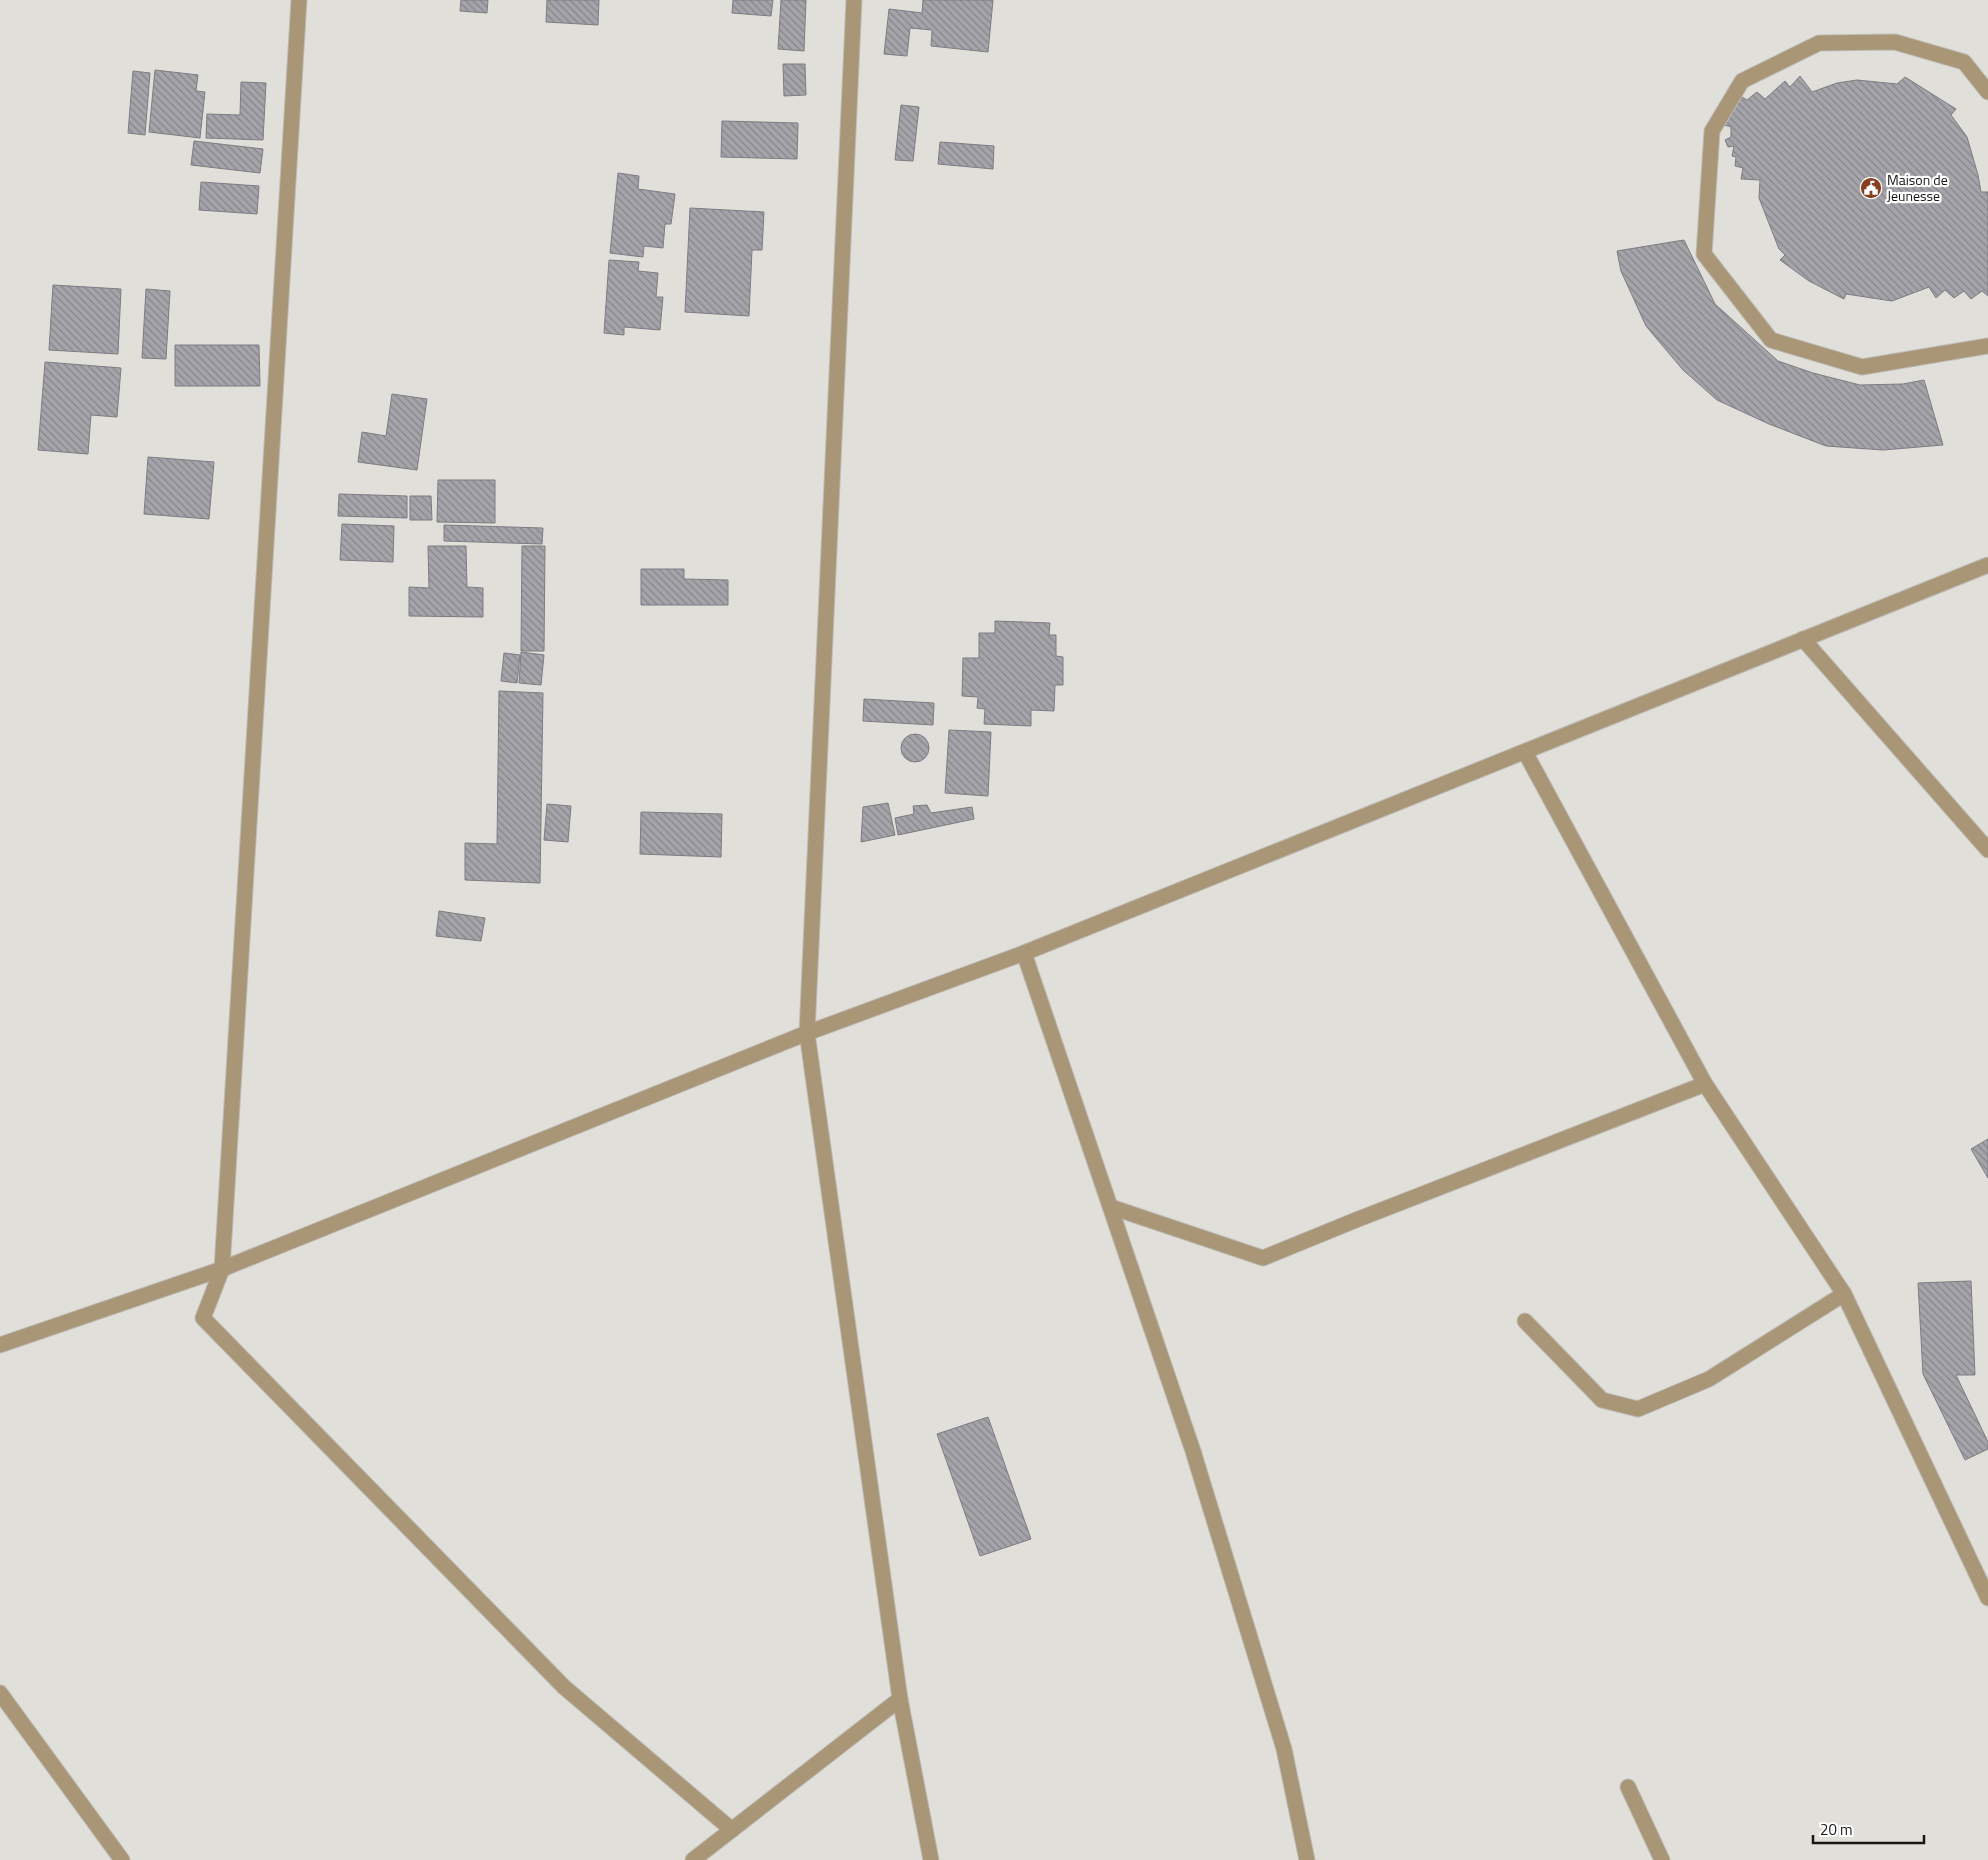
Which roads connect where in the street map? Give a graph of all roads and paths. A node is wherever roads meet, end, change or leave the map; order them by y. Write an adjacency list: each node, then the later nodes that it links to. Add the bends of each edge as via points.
1 (299, 0): 13 (street)
2 (854, 0): 10 (street)
3 (1988, 92): 4 (street, via 1964,62 1895,42 1819,43 1742,81 1712,131 1704,254 1770,340 1862,367)
4 (1988, 346)
5 (1988, 565): 6 (street)
6 (1803, 639): 7 (street); 8 (street)
7 (1525, 752): 9 (street); 11 (street)
8 (1988, 850)
9 (1024, 953): 10 (street); 12 (street)
10 (807, 1032): 13 (street); 19 (street)
11 (1705, 1084): 12 (street, via 1263,1258); 14 (street)
12 (1111, 1207): 25 (street, via 1193,1451 1284,1749)
13 (222, 1269): 16 (street); 21 (street, via 203,1318 564,1687)
14 (1844, 1294): 15 (street, via 1709,1379 1638,1408 1602,1400); 17 (street)
15 (1525, 1322)
16 (0, 1345)
17 (1988, 1598)
18 (0, 1693): 22 (street)
19 (900, 1699): 21 (street); 24 (street)
20 (1628, 1787): 26 (street)
21 (732, 1830): 23 (street)
22 (122, 1860)
23 (693, 1860)
24 (931, 1860)
25 (1307, 1860)
26 (1662, 1860)

